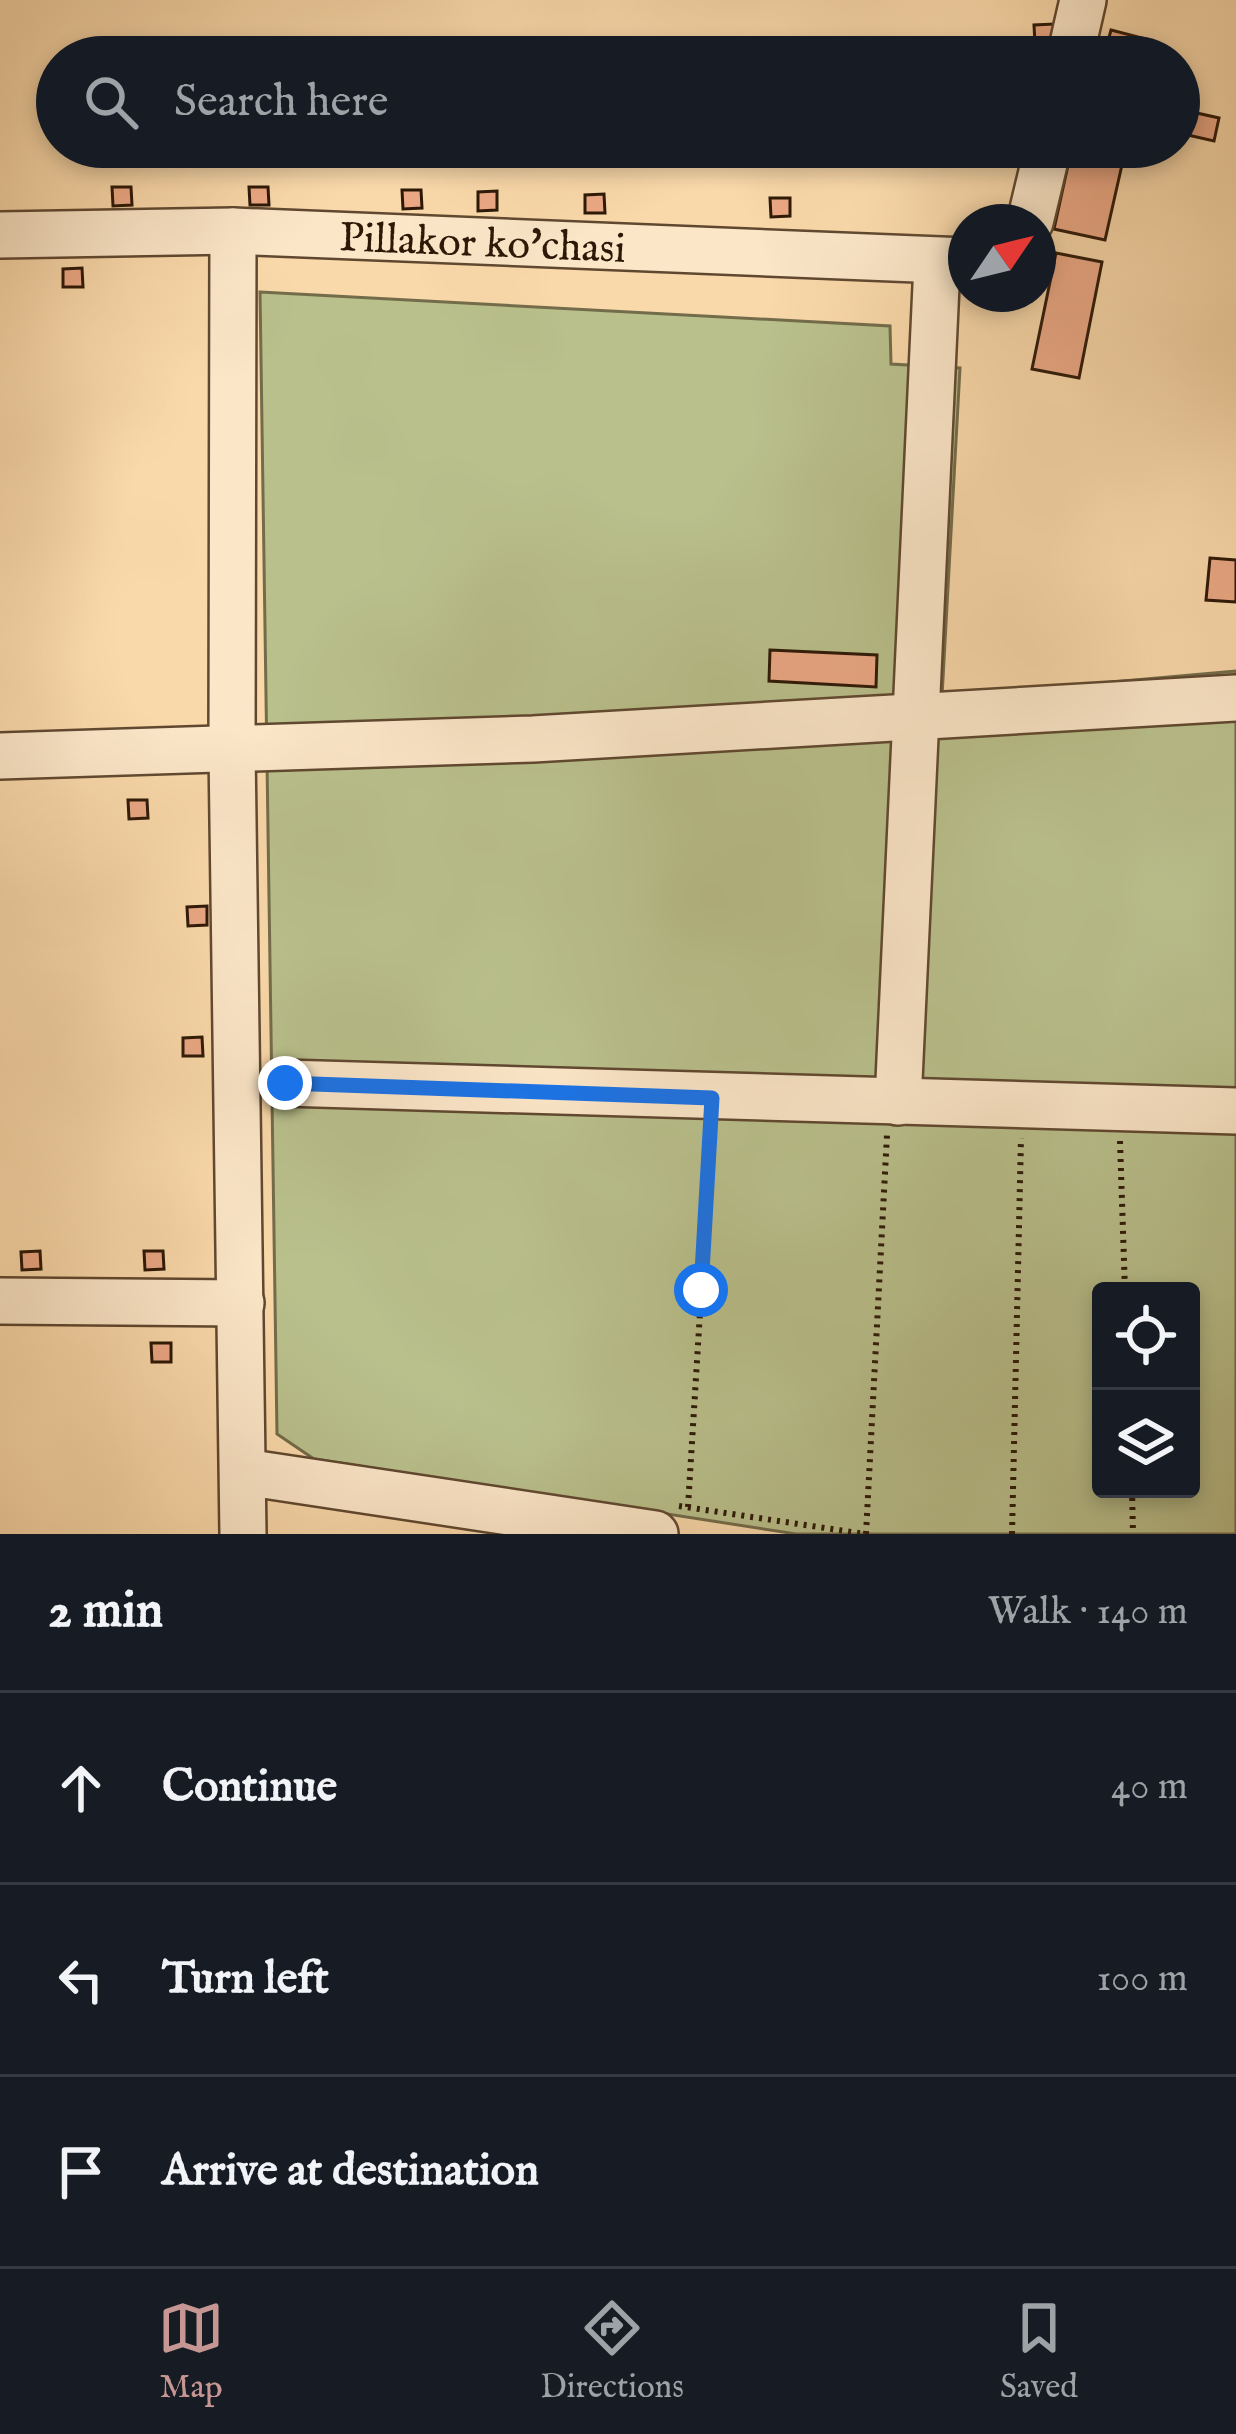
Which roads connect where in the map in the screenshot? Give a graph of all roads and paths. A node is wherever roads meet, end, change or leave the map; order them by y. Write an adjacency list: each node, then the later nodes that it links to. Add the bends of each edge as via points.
1 (1083, 0): 2 (street)
2 (1075, 36)
3 (1043, 168): 4 (street)
4 (1034, 204)
5 (233, 231): 6 (street, Pillakor ko'chasi); 7 (street, Pillakor ko'chasi); 11 (street)
6 (0, 235)
7 (948, 263)
8 (948, 312): 10 (street)
9 (1236, 698): 10 (street)
10 (916, 719): 11 (street); 15 (street)
11 (232, 751): 12 (street); 21 (street)
12 (0, 756)
13 (285, 1083): 14 (street)
14 (712, 1098): 15 (street); 24 (path)
15 (894, 1102): 16 (street); 26 (path)
16 (1022, 1104): 17 (street); 27 (path)
17 (1119, 1108): 18 (street); 19 (path)
18 (1236, 1111)
19 (1125, 1282)
20 (0, 1301): 21 (street)
21 (241, 1303): 22 (street)
22 (244, 1472): 24 (street); 25 (street)
23 (1132, 1498): 28 (path)
24 (672, 1521)
25 (243, 1534)
26 (866, 1534)
27 (1012, 1534)
28 (1133, 1534)

